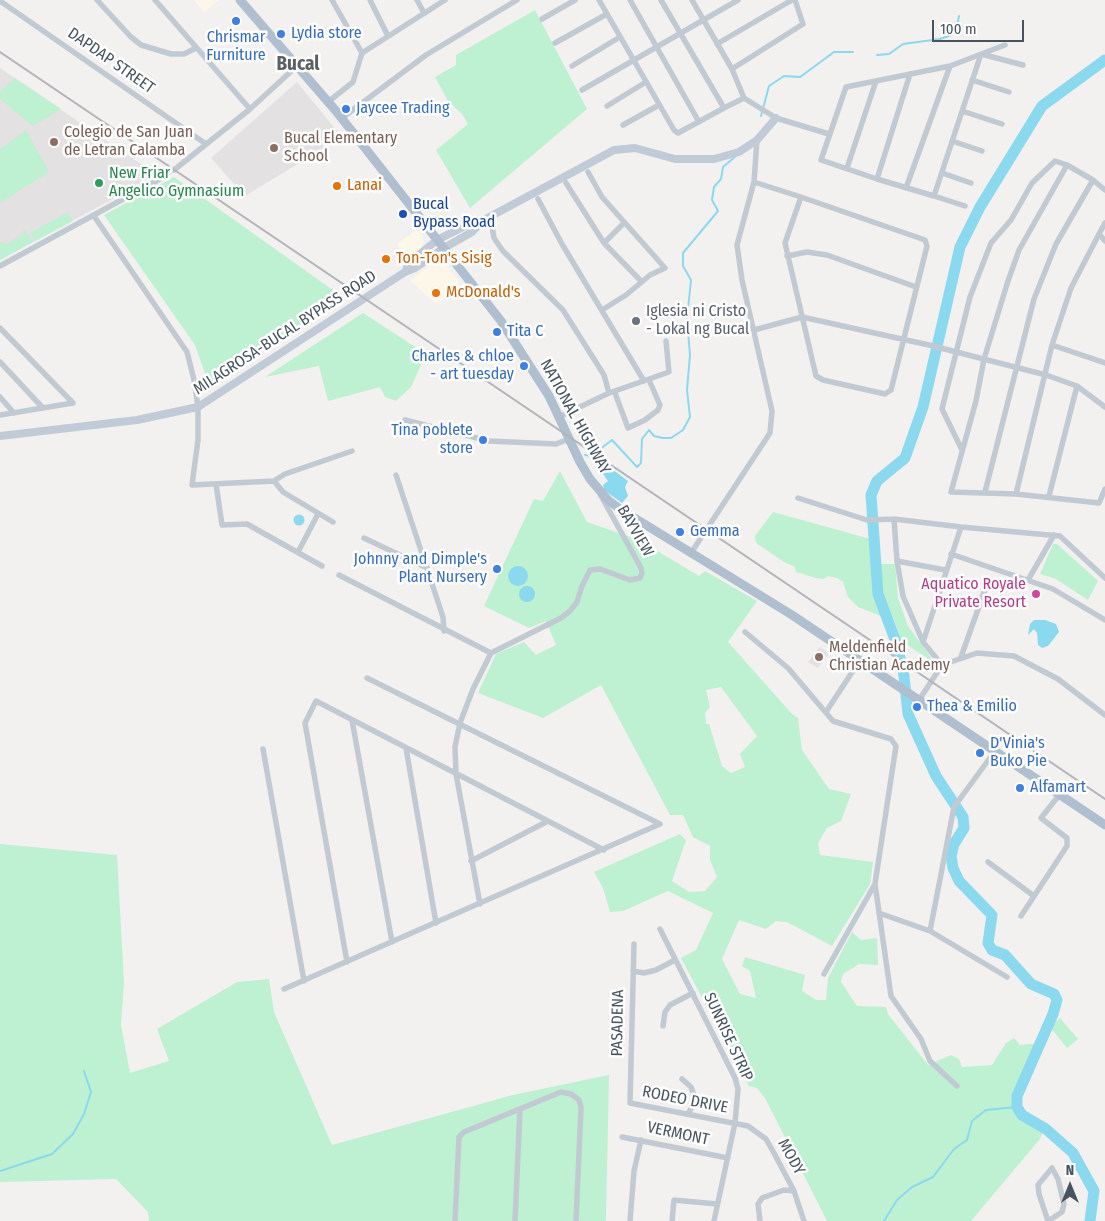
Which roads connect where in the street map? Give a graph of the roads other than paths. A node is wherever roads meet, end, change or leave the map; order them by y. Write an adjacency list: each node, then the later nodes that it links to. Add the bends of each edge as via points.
1 (97, 0): 27 (street, via 141,45 171,54 184,54)
2 (154, 0): 27 (street)
3 (240, 0): 32 (main road, NATIONAL HIGHWAY)
4 (332, 0): 29 (street)
5 (370, 0): 22 (street)
6 (417, 0): 17 (street)
7 (445, 0): 17 (street)
8 (516, 0): 50 (street, via 426,55)
9 (575, 0): 19 (street)
10 (599, 0): 18 (street)
11 (630, 0): 28 (street)
12 (661, 0): 21 (street)
13 (692, 0): 20 (street)
14 (738, 0): 20 (street)
15 (793, 0): 25 (street); 36 (street, via 803,24)
16 (0, 1): 58 (street, DAPDAP STREET)
17 (424, 13): 22 (street)
18 (607, 14): 23 (street); 24 (street)
19 (542, 19)
20 (704, 20): 21 (street); 25 (street)
21 (680, 34): 28 (street); 47 (street)
22 (388, 36): 29 (street)
23 (620, 38): 31 (street); 34 (street)
24 (555, 43)
25 (717, 44): 36 (street)
26 (1005, 45): 30 (street)
27 (196, 48): 48 (street)
28 (657, 48): 31 (street); 52 (street)
29 (362, 53): 44 (street, via 353,82)
30 (980, 54): 33 (street); 35 (street); 38 (street)
31 (634, 61): 40 (street); 41 (street)
32 (298, 65): 44 (main road, NATIONAL HIGHWAY); 48 (street)
33 (1023, 65)
34 (572, 66)
35 (950, 66): 37 (street); 71 (street)
36 (732, 69): 43 (street)
37 (910, 74): 39 (street); 66 (street)
38 (972, 80): 42 (street); 49 (street)
39 (876, 81): 55 (street, via 846,87); 61 (street)
40 (646, 82): 45 (street); 46 (street)
41 (582, 90)
42 (1009, 92)
43 (744, 98): 47 (street); 51 (street)
44 (328, 102): 50 (main road, NATIONAL HIGHWAY)
45 (659, 105): 52 (street, via 678,132); 54 (street)
46 (607, 106)
47 (724, 108): 52 (street)
48 (250, 109): 58 (street)
49 (962, 111): 53 (street); 57 (street)
50 (342, 118): 83 (main road, NATIONAL HIGHWAY)
51 (776, 118): 55 (street); 56 (main road)
52 (699, 122)
53 (1002, 124)
54 (623, 125)
55 (829, 134): 61 (street, via 821,160)
56 (757, 140): 68 (street); 78 (main road, via 739,152 697,161 634,148 614,150)
57 (952, 141): 59 (street); 64 (street)
58 (206, 144): 62 (street)
59 (982, 151)
60 (1067, 165): 67 (street); 99 (street, via 1055,161 1045,168 1020,200 1011,220 991,243 970,297); 100 (street, via 1019,250)
61 (847, 168): 66 (street)
62 (174, 170)
63 (588, 172): 79 (street, via 602,197)
64 (942, 173): 70 (street); 74 (street)
65 (160, 178): 77 (street)
66 (877, 179): 71 (street)
67 (1093, 180): 72 (street); 103 (street, via 1045,268)
68 (754, 182): 73 (street); 95 (street, via 737,245)
69 (566, 183): 85 (street)
70 (972, 183)
71 (906, 188): 74 (street)
72 (1105, 190)
73 (801, 196): 87 (street, via 785,244); 91 (street, via 924,240 927,246)
74 (934, 196): 76 (street)
75 (538, 199): 92 (street)
76 (965, 206)
77 (94, 216): 88 (street); 109 (street, via 186,352)
78 (482, 221): 83 (main road, MILAGROSA-BUCAL BYPASS ROAD); 86 (main road, MILAGROSA-BUCAL BYPASS ROAD, via 472,232)
79 (624, 223): 85 (street); 90 (street, via 665,268)
80 (1105, 223): 82 (street)
81 (492, 226): 107 (street, via 494,238 504,251 563,310 604,374)
82 (1099, 234): 84 (street); 98 (street, via 1071,288)
83 (437, 240): 86 (main road, NATIONAL HIGHWAY); 89 (main road, MILAGROSA-BUCAL BYPASS ROAD, via 409,263)
84 (1105, 241)
85 (604, 243): 90 (street)
86 (444, 248): 89 (main road, MILAGROSA-BUCAL BYPASS ROAD); 114 (main road, NATIONAL HIGHWAY, via 501,321)
87 (787, 256): 91 (street, via 807,252 827,255); 93 (street)
88 (0, 266)
89 (405, 272): 109 (main road, MILAGROSA-BUCAL BYPASS ROAD)
90 (641, 281): 92 (street)
91 (916, 287): 97 (street)
92 (602, 310): 105 (street)
93 (802, 317): 95 (street); 97 (street); 97 (street, via 816,376 879,394 891,390)
94 (0, 328): 111 (street, via 73,403)
95 (754, 330): 136 (street, via 772,411 770,434)
96 (666, 340): 105 (street, via 669,372)
97 (902, 340): 99 (street)
98 (1052, 345): 101 (street); 104 (street)
99 (956, 352): 100 (street); 118 (street, via 942,409)
100 (984, 359): 103 (street); 118 (street)
101 (1105, 363)
102 (1, 364): 111 (street)
103 (1016, 367): 104 (street); 125 (street)
104 (1046, 375): 106 (street); 126 (street)
105 (646, 380): 107 (street); 107 (street, via 660,405 645,420 628,428)
106 (1077, 386): 110 (street); 127 (street)
107 (612, 393): 114 (street)
108 (0, 397): 112 (street)
109 (198, 407): 116 (main road, MILAGROSA-BUCAL BYPASS ROAD, via 137,420); 122 (street, via 198,440 192,485)
110 (1105, 407)
111 (43, 408): 112 (street)
112 (14, 413): 113 (street)
113 (0, 415)
114 (560, 417): 117 (main road, NATIONAL HIGHWAY)
115 (405, 420): 117 (street, via 489,441 556,444)
116 (0, 436)
117 (569, 438): 123 (main road, NATIONAL HIGHWAY)
118 (962, 450): 125 (street, via 951,492)
119 (352, 451): 121 (street, via 285,474)
120 (396, 476): 140 (street)
121 (274, 481): 122 (street); 129 (street, via 283,492)
122 (216, 484): 135 (street, via 222,525 247,524)
123 (598, 489): 136 (main road, NATIONAL HIGHWAY, via 620,509); 150 (street, BAYVIEW, via 641,568 640,578 630,580 600,569 590,570 570,611)
124 (1105, 490): 127 (street, via 1099,503)
125 (985, 492): 126 (street)
126 (1016, 494): 127 (street)
127 (1049, 496)
128 (798, 498): 130 (street, via 867,520)
129 (318, 514): 131 (street); 135 (street)
130 (894, 519): 132 (street); 138 (street)
131 (333, 522)
132 (960, 527): 133 (street); 137 (street)
133 (1054, 535): 143 (street, via 1060,536); 144 (street)
134 (364, 538): 140 (street)
135 (298, 552): 139 (street)
136 (691, 553): 152 (main road, NATIONAL HIGHWAY)
137 (951, 554): 141 (street); 144 (street)
138 (897, 561): 141 (street); 149 (street, via 903,596)
139 (322, 566)
140 (427, 568): 147 (street, via 444,616)
141 (946, 570): 149 (street)
142 (339, 575): 147 (street)
143 (1105, 578)
144 (1028, 580): 146 (street, via 1053,589)
145 (987, 584): 151 (street)
146 (1105, 620)
147 (444, 631): 150 (street)
148 (745, 632): 156 (street, via 788,668)
149 (923, 642): 153 (street)
150 (491, 653): 159 (street)
151 (961, 657): 153 (street); 157 (street, via 977,653 1014,656 1058,679)
152 (860, 660): 155 (main road, NATIONAL HIGHWAY); 156 (street)
153 (942, 664): 155 (street)
154 (367, 678): 159 (street)
155 (919, 700): 162 (main road, NATIONAL HIGHWAY)
156 (826, 712): 170 (street, via 833,721 891,739 896,746)
157 (1105, 715)
158 (352, 720): 160 (street); 178 (street); 181 (street, via 316,701 305,723)
159 (460, 723): 163 (street, via 455,747); 167 (street, via 660,824)
160 (406, 748): 163 (street); 175 (street)
161 (263, 749): 185 (street)
162 (995, 751): 164 (main road, NATIONAL HIGHWAY); 177 (street, via 955,804)
163 (456, 774): 165 (street); 168 (street)
164 (1060, 794): 166 (main road, NATIONAL HIGHWAY); 171 (street, via 1041,818 1067,838 1067,846)
165 (548, 821): 167 (street); 168 (street)
166 (1105, 825)
167 (604, 850): 172 (street)
168 (471, 861): 172 (street)
169 (988, 862): 171 (street)
170 (875, 884): 173 (street); 183 (street)
171 (1034, 896): 174 (street)
172 (480, 904): 175 (street)
173 (878, 913): 177 (street); 190 (street, via 891,996 921,1039 930,1061)
174 (1021, 916)
175 (436, 923): 178 (street)
176 (660, 929): 180 (street, SUNRISE STRIP)
177 (930, 931): 184 (street)
178 (392, 942): 181 (street)
179 (634, 944): 182 (street, PASADENA)
180 (675, 960): 182 (street, via 650,972); 187 (street, SUNRISE STRIP)
181 (347, 962): 185 (street)
182 (633, 971): 191 (street, PASADENA)
183 (824, 974)
184 (1007, 977)
185 (304, 980): 186 (street)
186 (284, 990)
187 (693, 993): 188 (street, via 670,1005); 194 (street, SUNRISE STRIP, via 735,1078 738,1101)
188 (662, 1026)
189 (682, 1079): 193 (street, via 694,1095)
190 (957, 1086)
191 (630, 1103): 193 (street, RODEO DRIVE)
192 (520, 1109): 200 (street, via 459,1137); 201 (street); 202 (street, via 561,1092 579,1100)
193 (688, 1114): 194 (street, RODEO DRIVE)
194 (735, 1123): 197 (street, SUNRISE STRIP); 198 (street, MODY, via 748,1126 766,1139)
195 (622, 1137): 196 (street, VERMONT)
196 (641, 1140): 197 (street, VERMONT); 203 (street, via 632,1181)
197 (728, 1158): 199 (street, SUNRISE STRIP)
198 (794, 1191): 206 (street, via 784,1190 762,1198 758,1204); 207 (street, MODY)
199 (717, 1204): 204 (street, via 674,1200); 205 (street, SUNRISE STRIP)
200 (455, 1221)
201 (515, 1221)
202 (576, 1221)
203 (630, 1221)
204 (672, 1221)
205 (714, 1221)
206 (760, 1221)
207 (804, 1221)
208 (1049, 1221): 208 (street, via 1038,1185 1052,1168 1064,1204 1062,1212)

